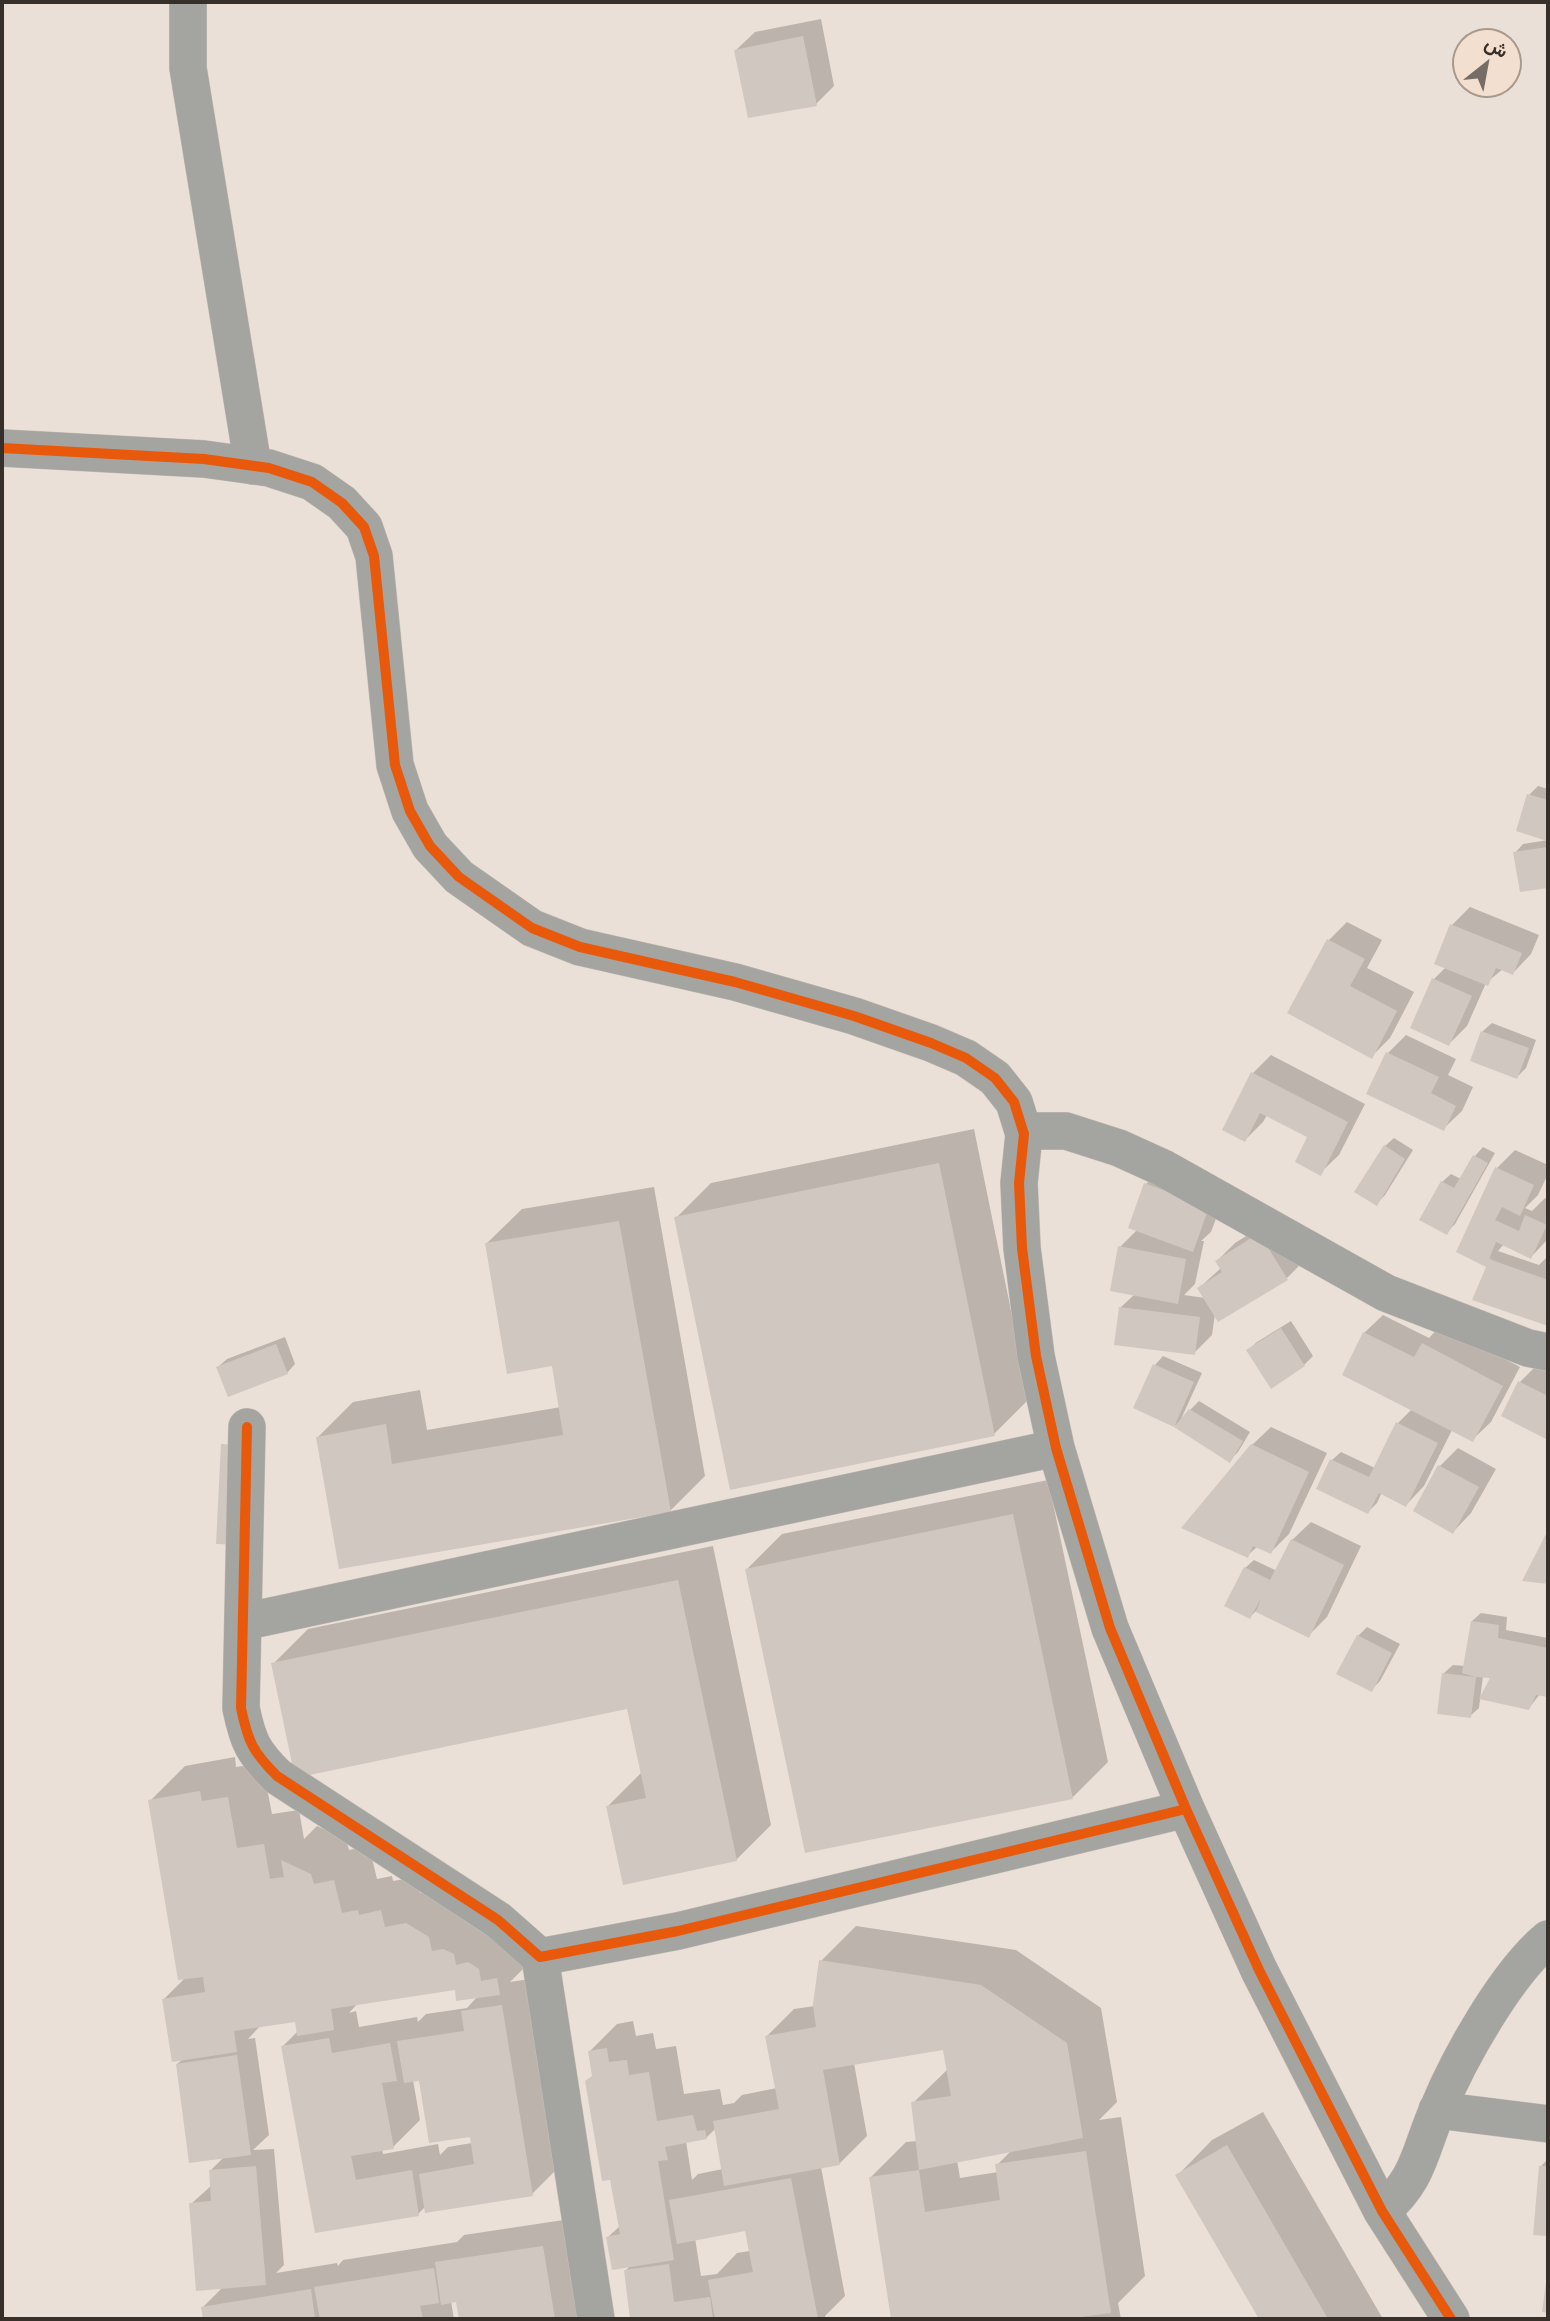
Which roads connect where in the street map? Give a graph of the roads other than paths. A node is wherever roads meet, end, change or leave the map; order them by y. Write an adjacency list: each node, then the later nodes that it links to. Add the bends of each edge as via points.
1 (188, 2): 3 (street, via 188,68)
2 (2, 448): 3 (street)
3 (253, 466): 4 (street, via 312,482 342,503 364,527 374,556 395,765 416,822 430,846 459,877 532,928 580,947 735,982 854,1016 966,1058 995,1078 1014,1102)
4 (1024, 1134): 5 (street, via 1066,1131 1119,1148 1386,1293); 7 (street, via 1019,1183 1022,1248 1036,1356)
5 (1548, 1352)
6 (247, 1427): 8 (street)
7 (1056, 1448): 8 (street); 9 (street, via 1110,1628)
8 (243, 1622): 11 (street, via 241,1708 258,1758 277,1776 498,1920)
9 (1186, 1809): 11 (street, via 678,1930); 14 (street, via 1259,1970)
10 (1548, 1939): 12 (street, via 1500,1996)
11 (540, 1957): 15 (street)
12 (1437, 2110): 13 (street); 14 (street, via 1408,2184)
13 (1548, 2124)
14 (1382, 2211): 16 (street)
15 (596, 2319)
16 (1451, 2319)

